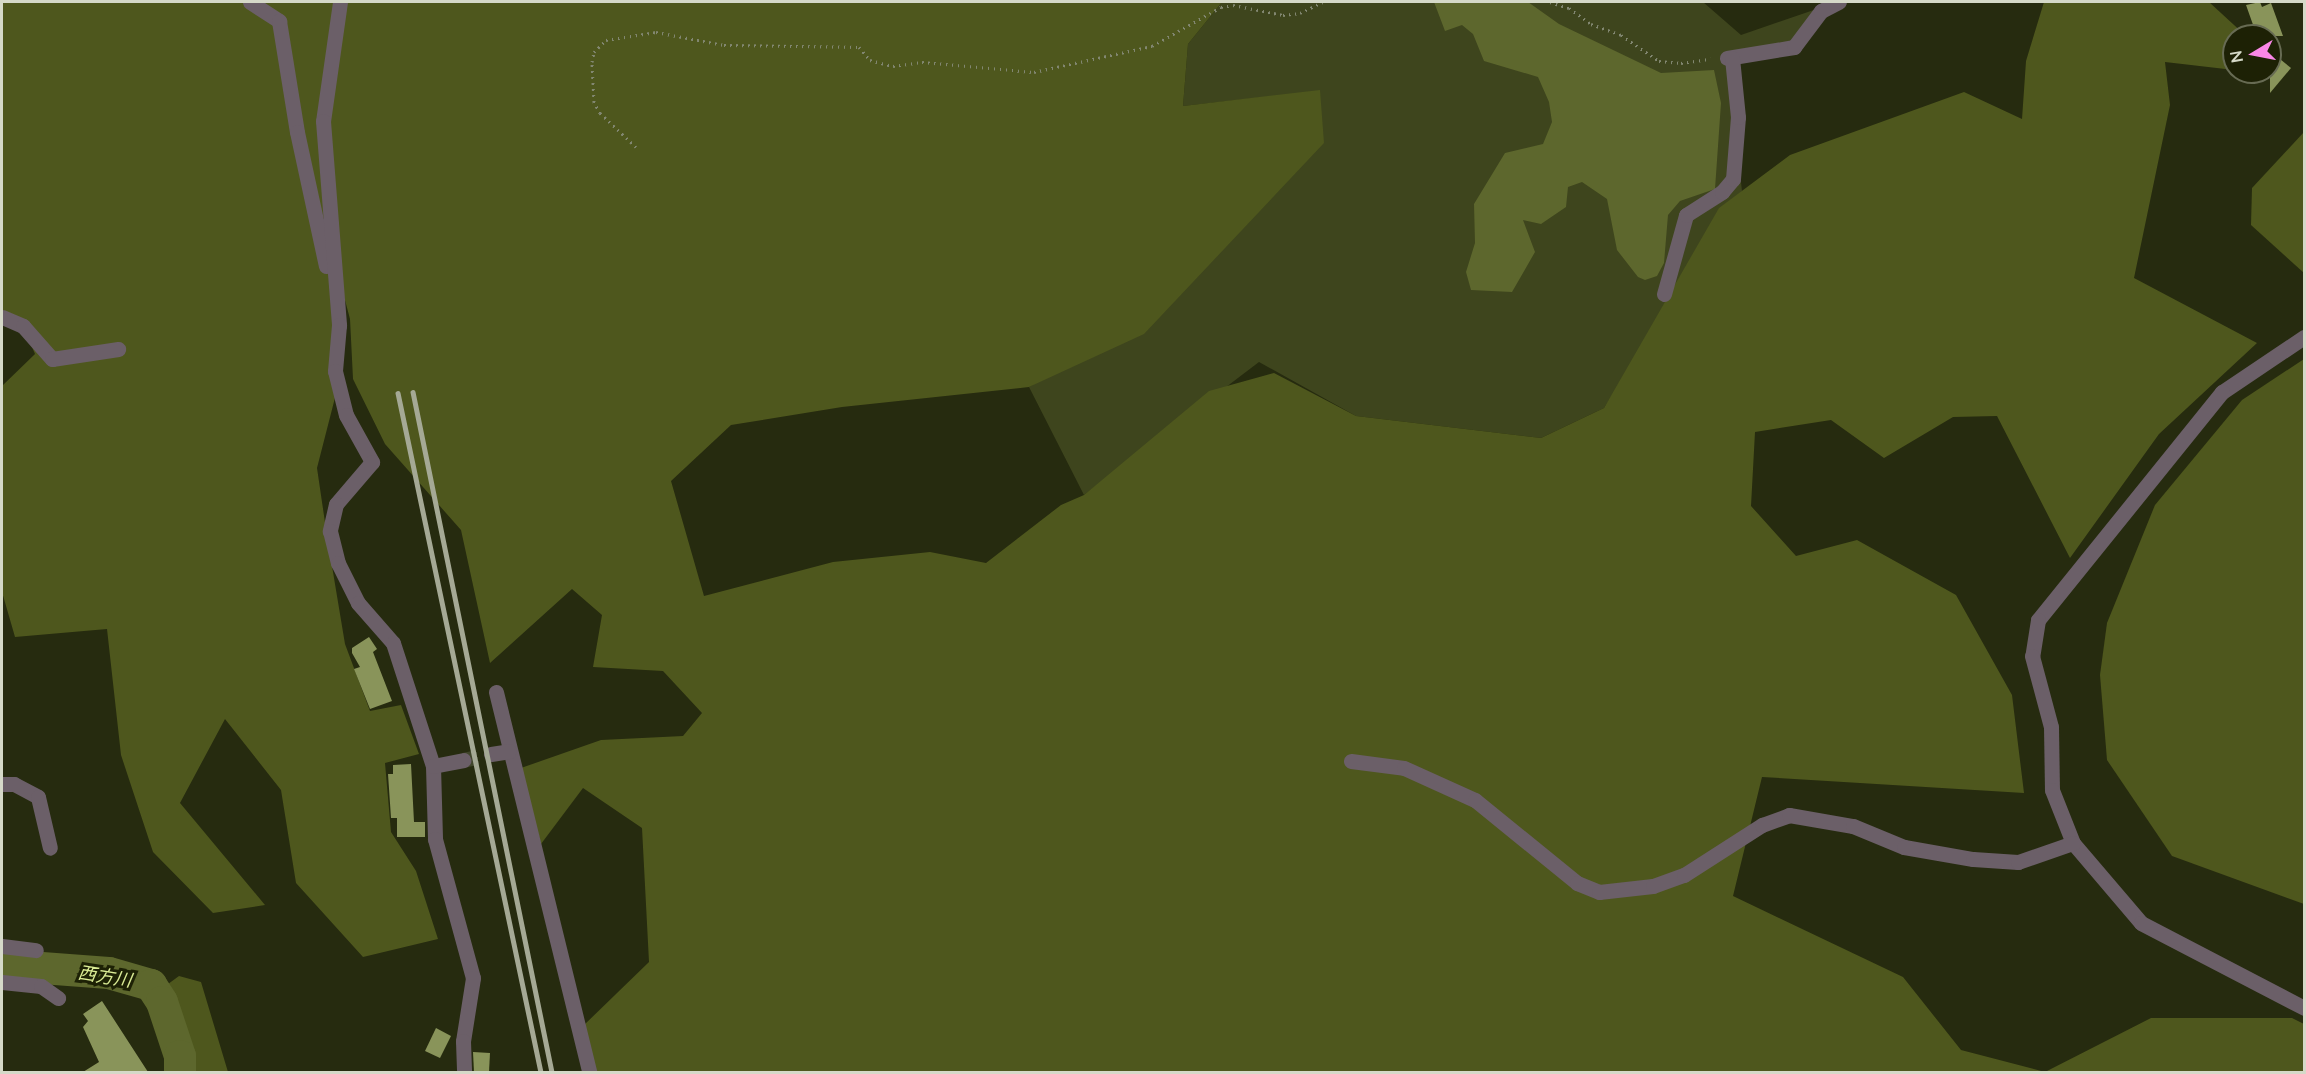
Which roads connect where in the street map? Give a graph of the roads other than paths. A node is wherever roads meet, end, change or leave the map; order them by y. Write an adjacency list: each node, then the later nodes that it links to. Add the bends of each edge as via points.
1 (250, 2): 6 (street, via 279,21 297,132)
2 (340, 2): 6 (street, via 323,121)
3 (1839, 2): 4 (street, via 1821,11 1794,47 1730,58 1738,117 1734,179 1722,192 1686,214)
4 (1665, 294)
5 (2, 317): 8 (street, via 22,326 52,359)
6 (339, 325): 14 (street, via 335,371 338,386 346,415 372,462 336,504 330,531 338,563 358,603 393,643)
7 (2304, 338): 16 (street, via 2222,392 2038,620 2032,656 2051,727 2052,790)
8 (118, 349)
9 (496, 692): 10 (street)
10 (509, 751): 11 (street); 24 (street)
11 (491, 754)
12 (463, 760): 14 (street)
13 (1351, 761): 16 (street, via 1404,768 1475,800 1577,883 1599,892 1653,886 1684,874 1762,825 1789,815 1853,826 1904,847 1973,859 2018,862)
14 (433, 766): 23 (street, via 435,839 473,978)
15 (2, 784): 17 (street, via 14,784 38,797)
16 (2073, 843): 22 (street, via 2141,923)
17 (50, 848)
18 (2, 946): 19 (street)
19 (36, 950)
20 (2, 982): 21 (street, via 41,986)
21 (58, 998)
22 (2304, 1008)
23 (464, 1072)
24 (590, 1072)

